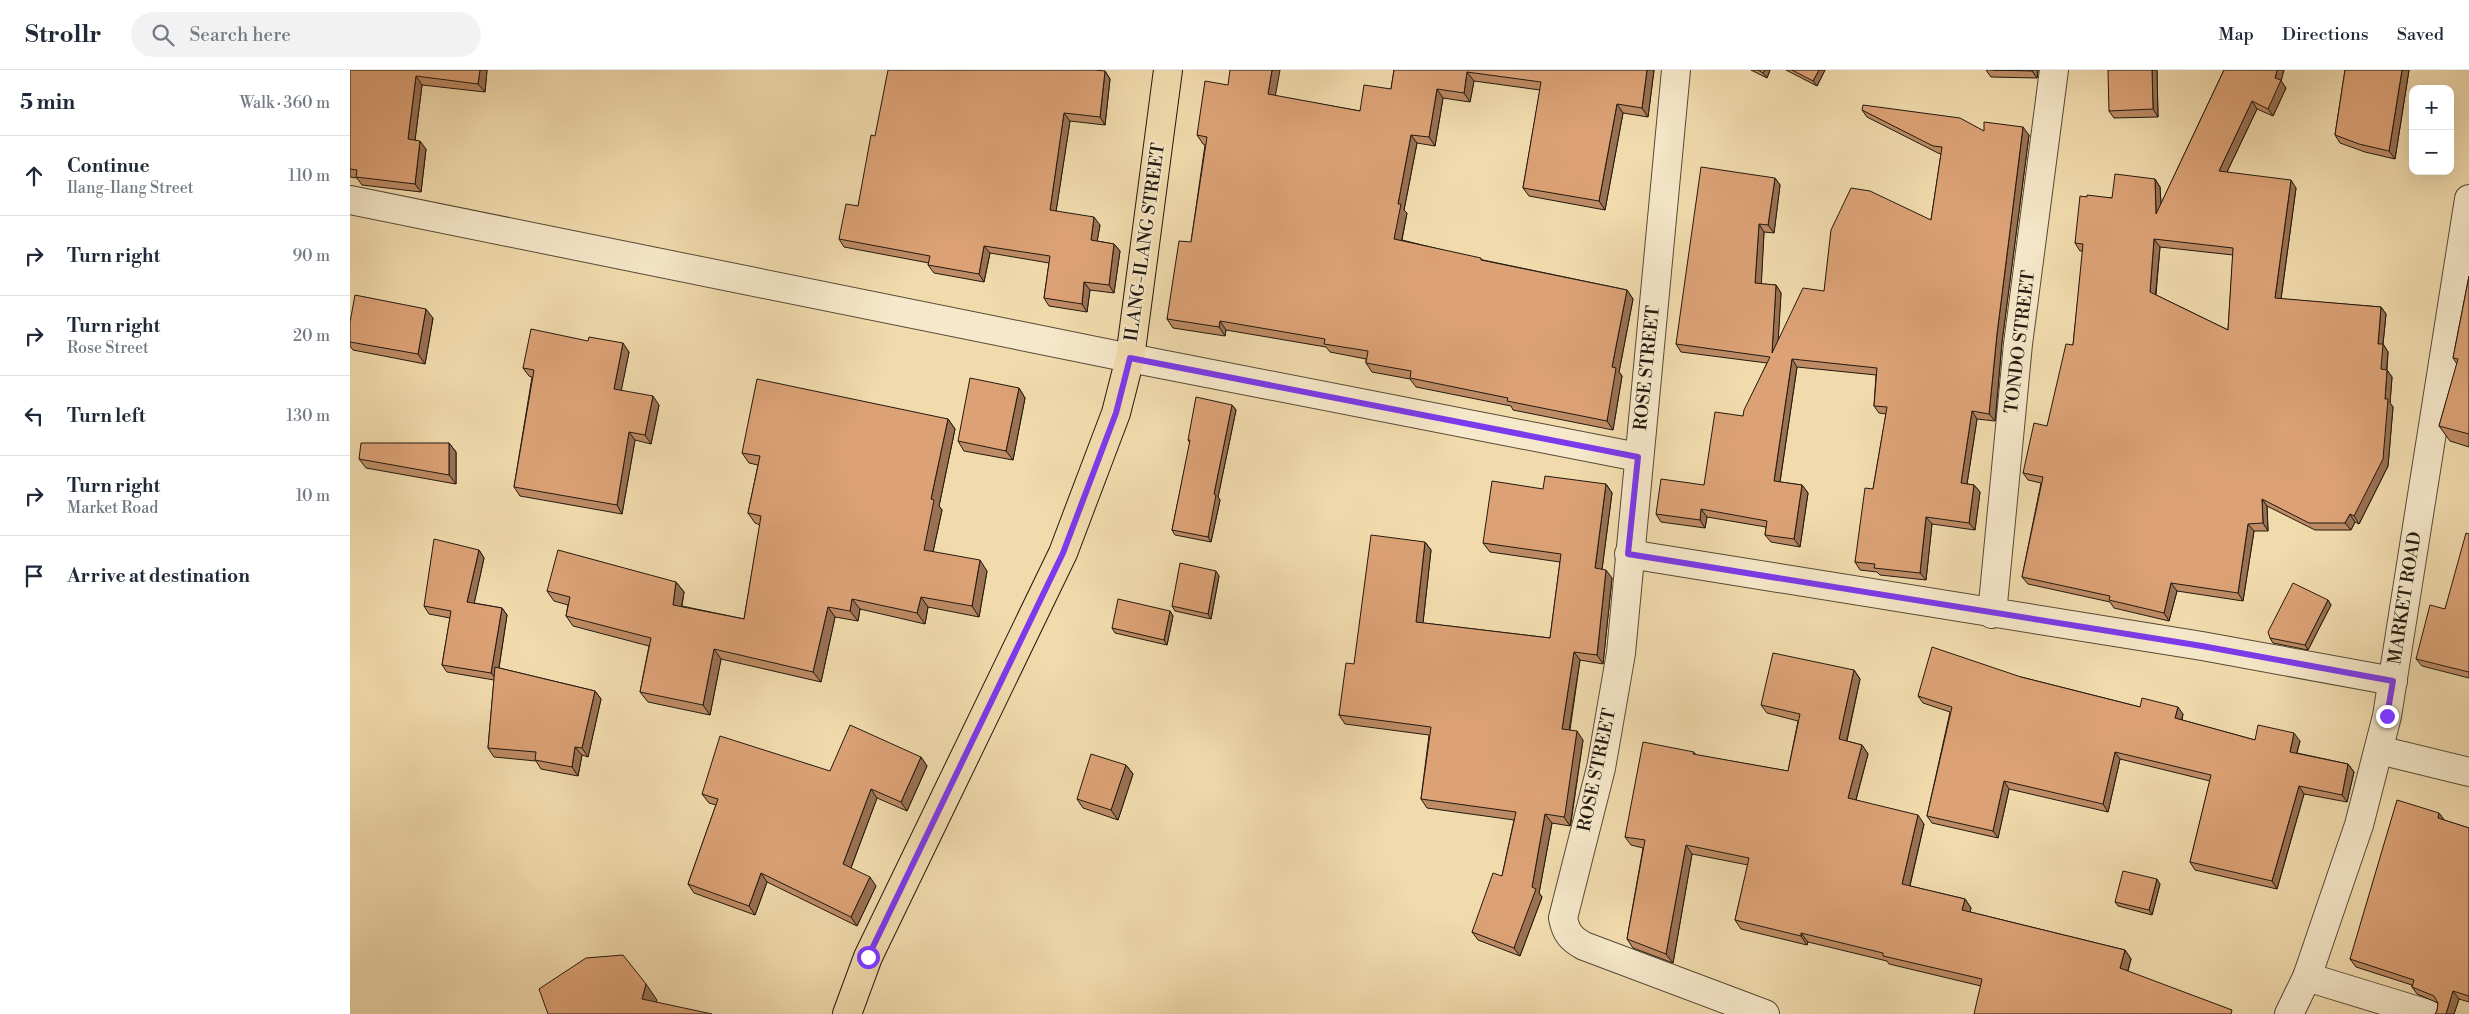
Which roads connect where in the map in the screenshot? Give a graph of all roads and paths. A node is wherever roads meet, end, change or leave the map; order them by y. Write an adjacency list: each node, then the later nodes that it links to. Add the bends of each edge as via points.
1 (1168, 70): 6 (main road, ILANG-ILANG STREET)
2 (1676, 70): 7 (street, ROSE STREET)
3 (2054, 70): 9 (street, TONDO STREET, via 2018,344)
4 (2469, 199): 10 (street, MARKET ROAD)
5 (350, 200): 6 (street)
6 (1130, 358): 7 (street); 14 (main road, ILANG-ILANG STREET, via 1116,413 1063,553 868,957)
7 (1638, 457): 8 (street, ROSE STREET)
8 (1628, 554): 9 (street); 15 (street, ROSE STREET, via 1621,653 1600,768 1565,906 1565,930 1584,946)
9 (1992, 614): 10 (street, via 2202,646)
10 (2393, 681): 11 (street, MARKET ROAD)
11 (2379, 750): 12 (street); 13 (street, MARKET ROAD, via 2359,825)
12 (2469, 772)
13 (2307, 977): 16 (street, MARKET ROAD); 17 (street)
14 (847, 1014)
15 (1765, 1014)
16 (2289, 1014)
17 (2428, 1014)

